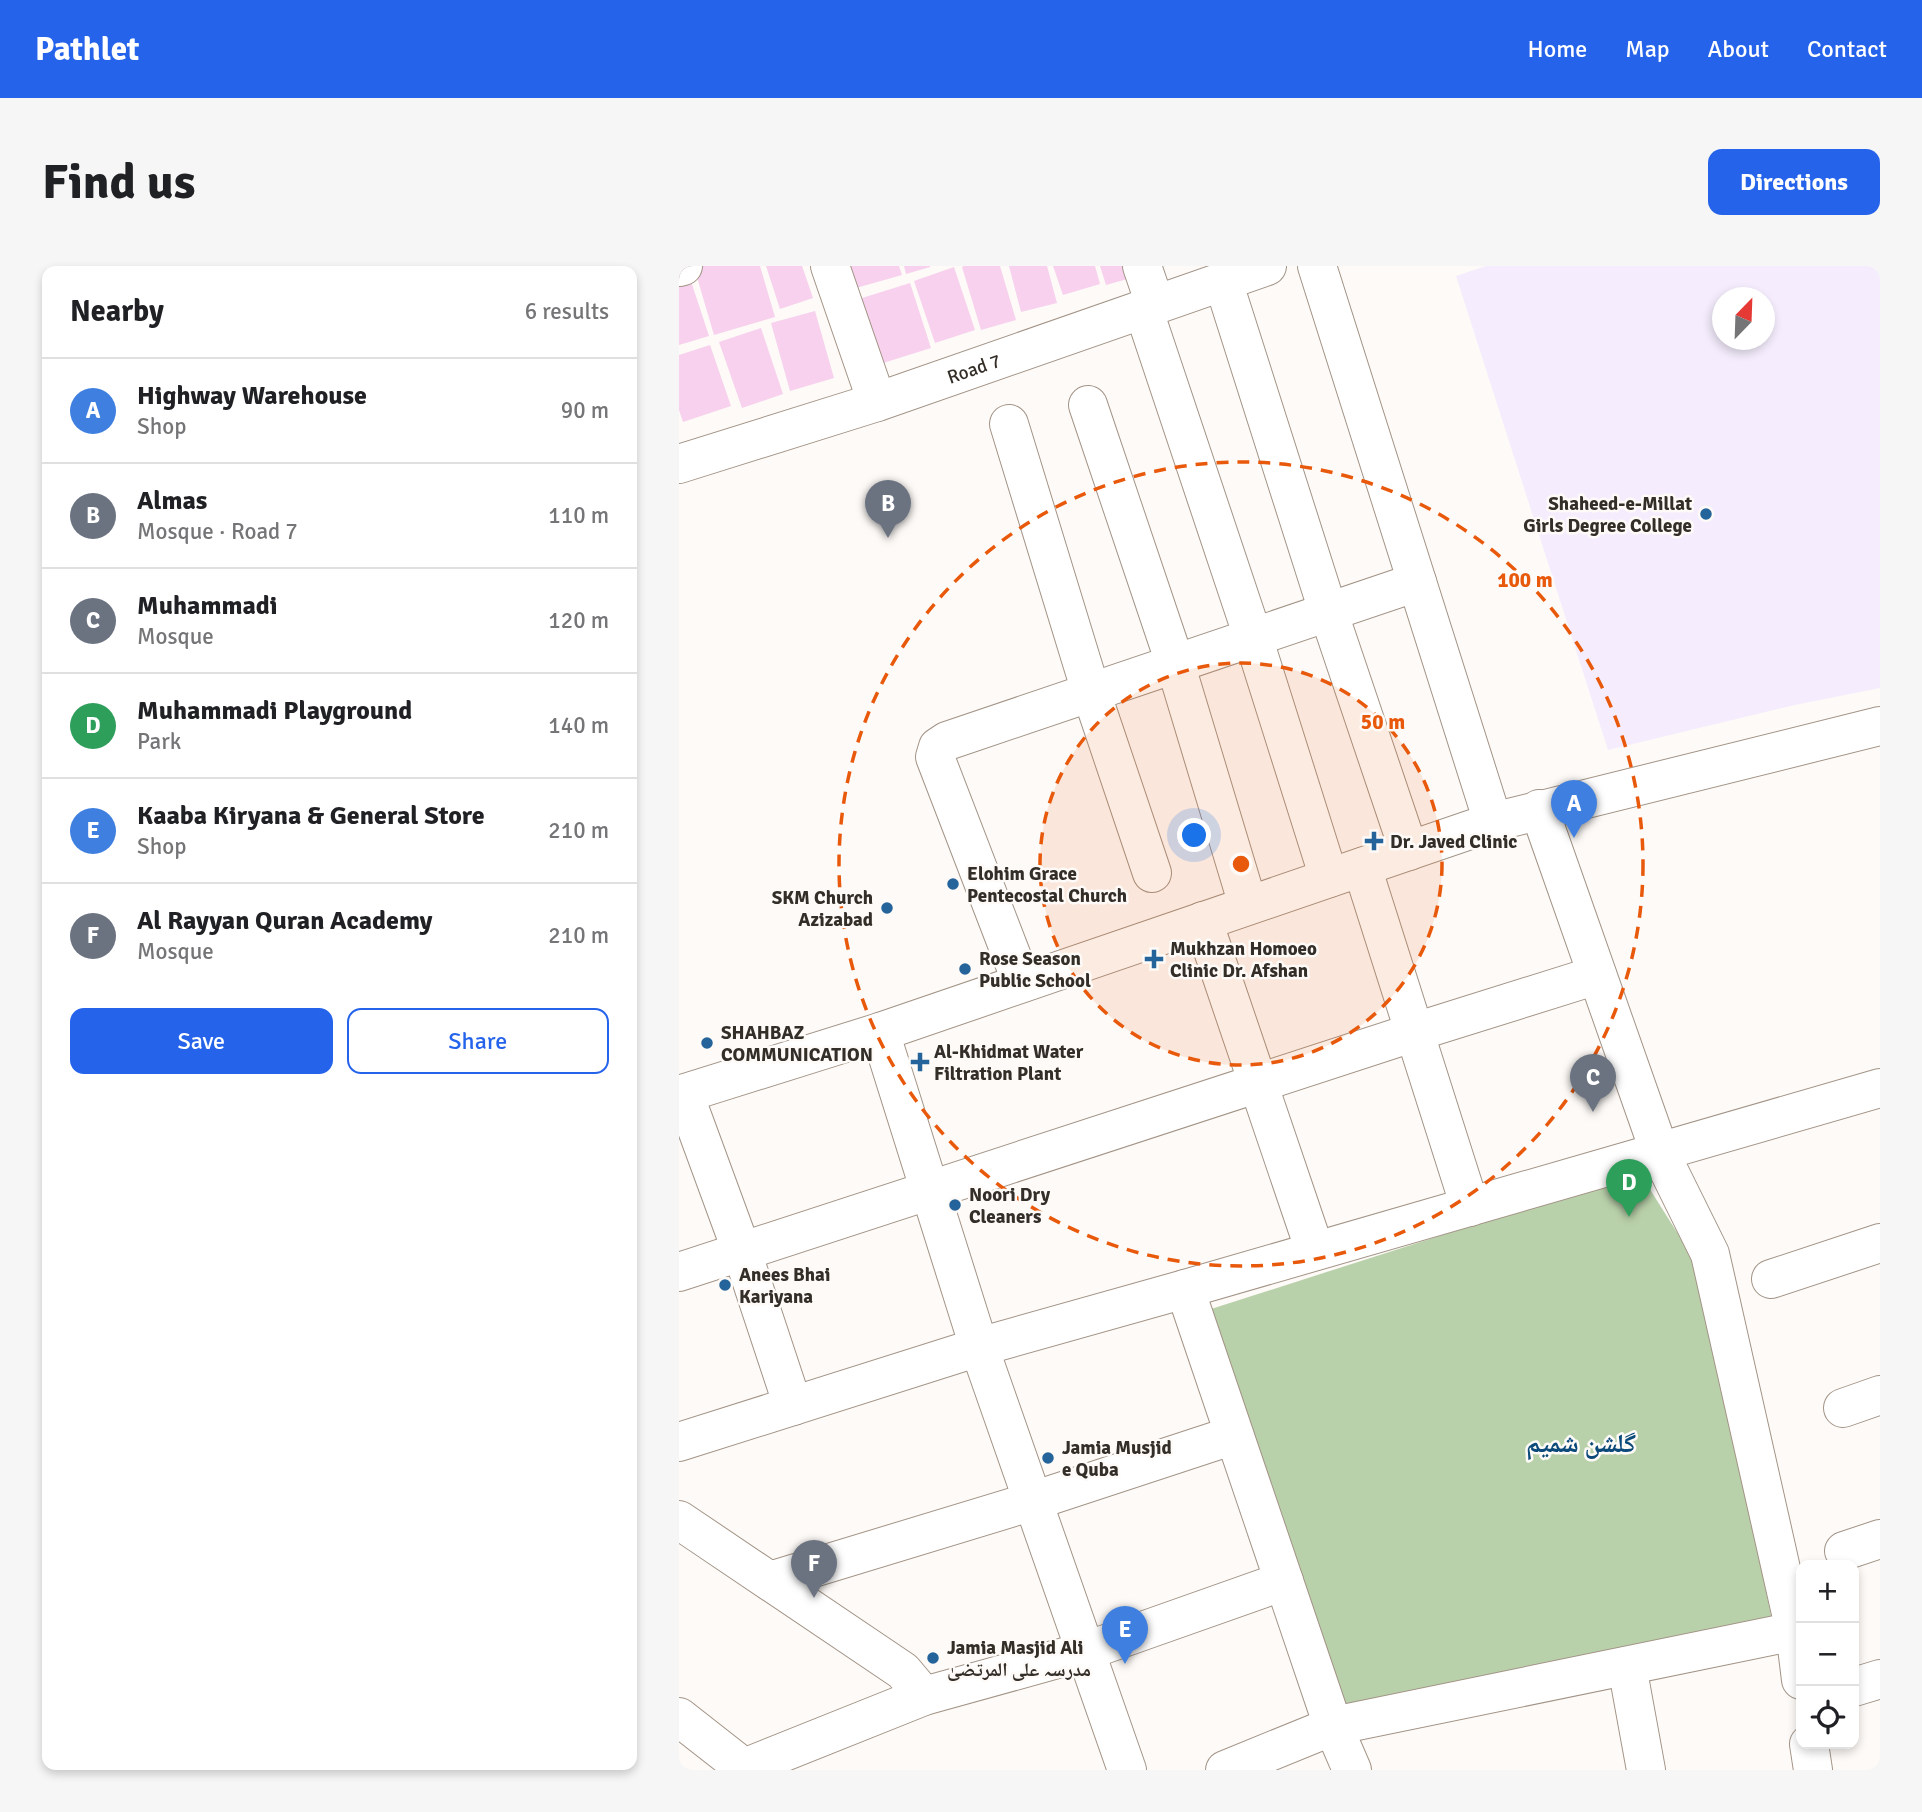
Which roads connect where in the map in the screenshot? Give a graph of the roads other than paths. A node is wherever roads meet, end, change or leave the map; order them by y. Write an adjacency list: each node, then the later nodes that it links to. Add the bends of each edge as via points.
1 (830, 266): 7 (street)
2 (1142, 266): 6 (street)
3 (1267, 266): 5 (street, Road 7)
4 (1317, 266): 11 (street)
5 (1223, 281): 6 (street, Road 7); 12 (street)
6 (1149, 306): 7 (street, Road 7); 13 (street)
7 (877, 402): 10 (street, Road 7)
8 (1088, 405): 14 (street)
9 (1009, 424): 15 (street)
10 (679, 464)
11 (1417, 582): 12 (street); 18 (street)
12 (1328, 611): 13 (street); 19 (street)
13 (1253, 637): 14 (street); 20 (street)
14 (1175, 663): 15 (street); 22 (street)
15 (1091, 692): 21 (street); 25 (street, via 947,741 938,747 935,757)
16 (1880, 726): 17 (street)
17 (1539, 809): 18 (street); 24 (street)
18 (1493, 822): 19 (street)
19 (1409, 851): 20 (street)
20 (1345, 872): 22 (street); 27 (street)
21 (1152, 873)
22 (1248, 905): 23 (street)
23 (1203, 921): 25 (street); 28 (street)
24 (1597, 975): 27 (street); 31 (street)
25 (1022, 983): 26 (street)
26 (880, 1032): 30 (street); 32 (street)
27 (1415, 1032): 28 (street); 33 (street)
28 (1258, 1084): 32 (street); 35 (street)
29 (1880, 1088): 31 (street)
30 (681, 1094): 36 (street)
31 (1660, 1153): 33 (street); 52 (street, via 1710,1254)
32 (930, 1191): 36 (street); 40 (street)
33 (1470, 1207): 35 (street)
34 (1880, 1243): 38 (street)
35 (1315, 1251): 39 (street)
36 (742, 1252): 37 (street); 42 (street)
37 (679, 1272)
38 (1771, 1279)
39 (1185, 1289): 40 (street); 44 (street)
40 (979, 1347): 42 (street); 46 (street)
41 (1880, 1395): 43 (street)
42 (793, 1406): 45 (street)
43 (1843, 1408)
44 (1234, 1435): 46 (street); 51 (street)
45 (679, 1443)
46 (1033, 1501): 50 (street); 54 (street)
47 (679, 1520): 50 (street)
48 (1880, 1539): 49 (street)
49 (1844, 1551)
50 (770, 1581): 58 (street, via 903,1671)
51 (1284, 1581): 54 (street); 60 (street)
52 (1795, 1631): 53 (street); 55 (street)
53 (1796, 1639)
54 (1086, 1651): 58 (street); 63 (street)
55 (1627, 1666): 60 (street); 66 (street)
56 (1880, 1679): 57 (street)
57 (1857, 1686)
58 (925, 1696): 62 (street)
59 (679, 1717): 62 (street)
60 (1333, 1726): 64 (street); 65 (street)
61 (1810, 1749): 67 (street)
62 (741, 1769)
63 (1128, 1770)
64 (1225, 1770)
65 (1352, 1770)
66 (1646, 1770)
67 (1813, 1770)

